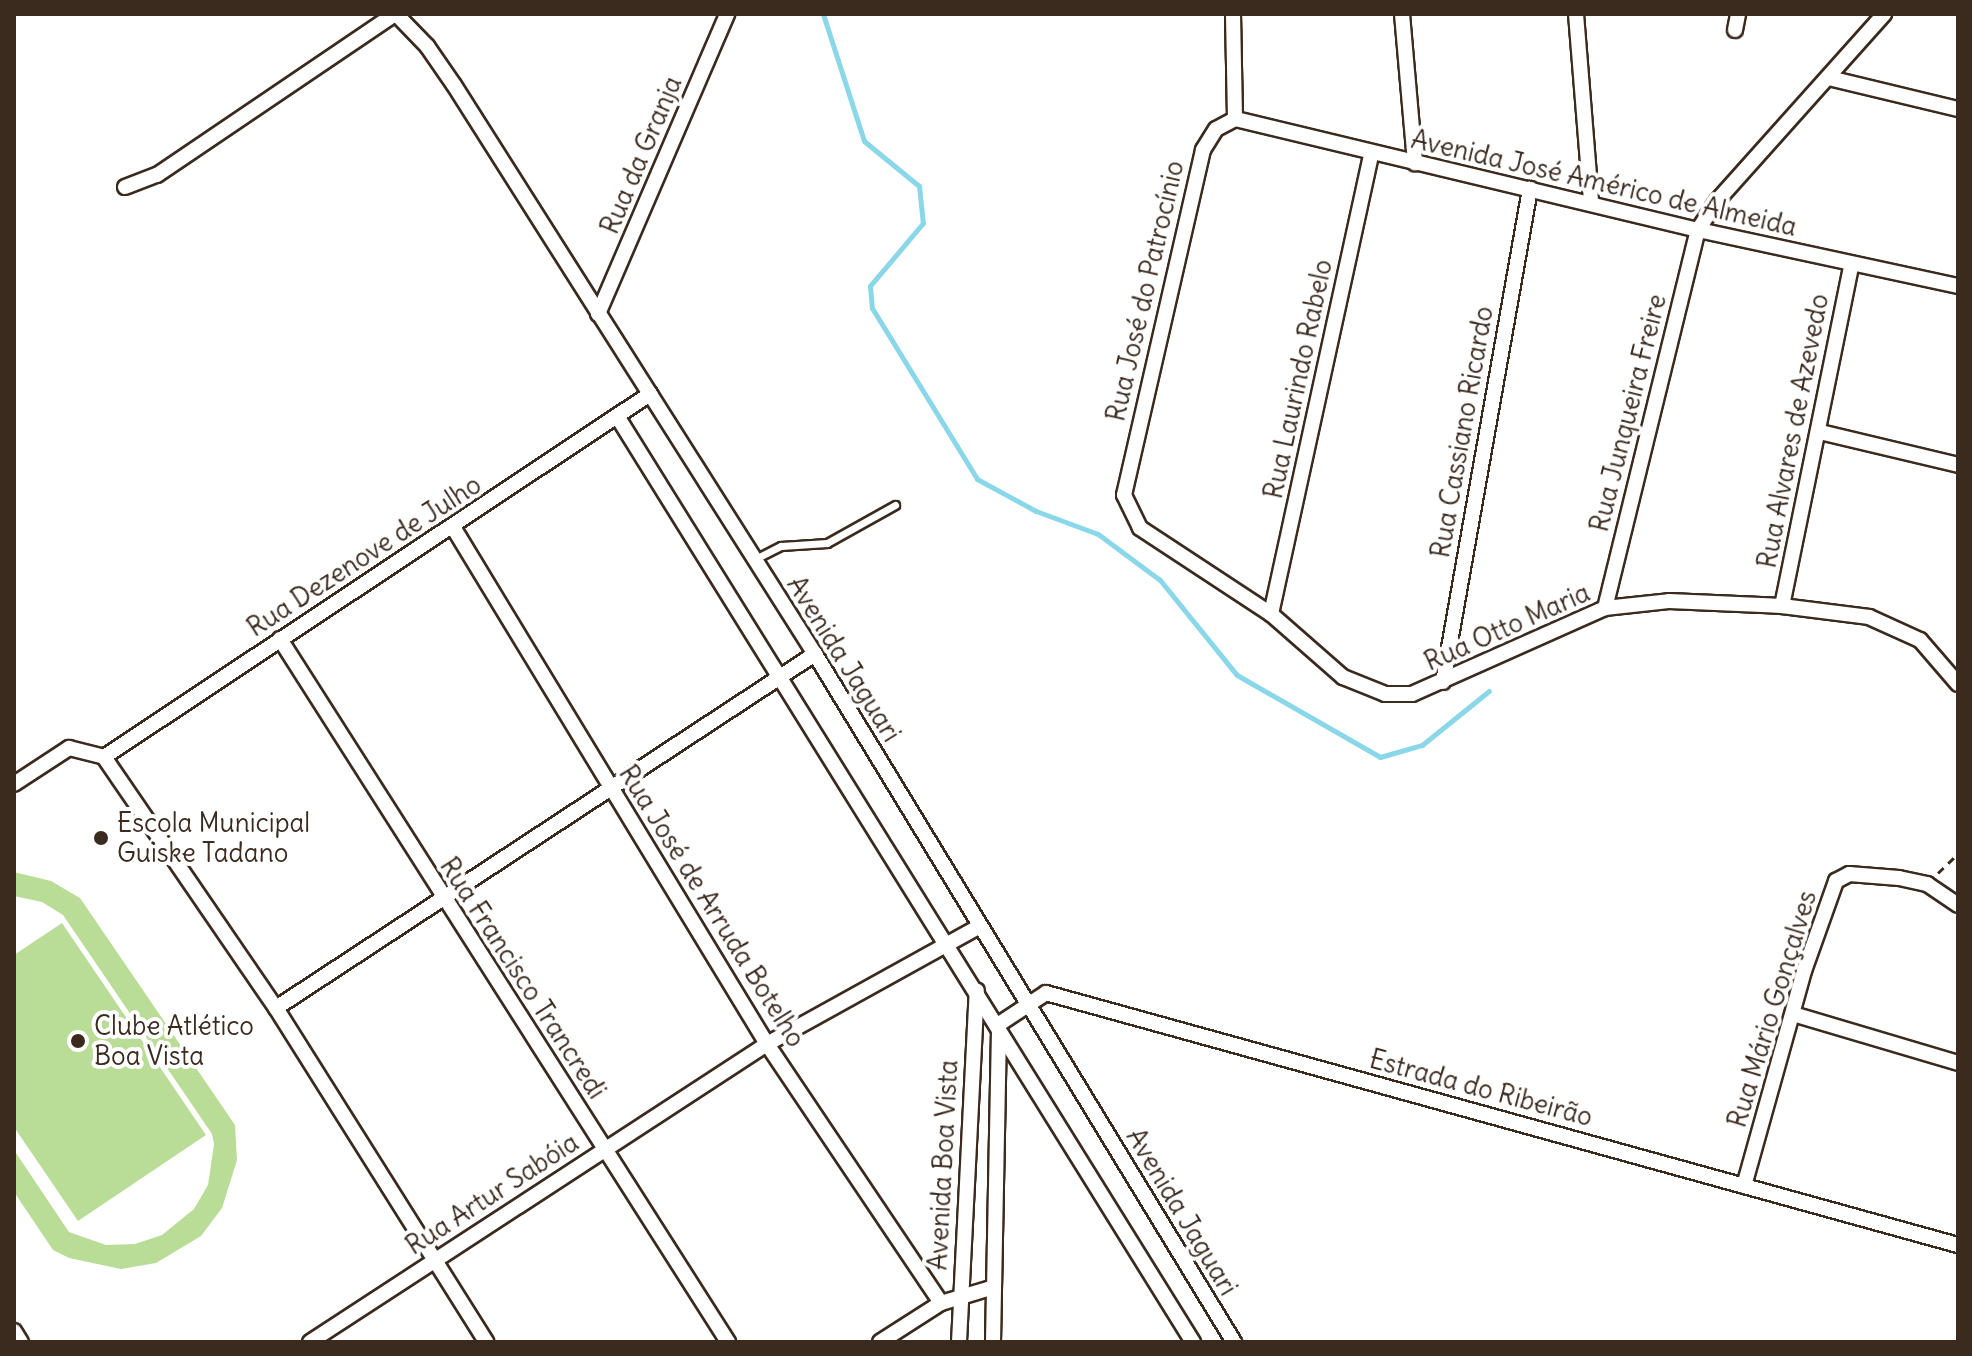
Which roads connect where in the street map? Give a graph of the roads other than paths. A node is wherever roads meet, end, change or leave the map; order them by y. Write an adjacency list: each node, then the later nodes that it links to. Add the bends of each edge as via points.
1 (395, 14): 14 (street, via 157,175); 20 (street, Avenida Jaguari, via 427,46 454,85)
2 (727, 14): 20 (street, Rua da Granja)
3 (1233, 14): 11 (street)
4 (1402, 14): 13 (street)
5 (1576, 14): 16 (street)
6 (1738, 14): 8 (street)
7 (1884, 14): 9 (street)
8 (1735, 30)
9 (1829, 78): 10 (street); 17 (street, via 1717,201)
10 (1958, 109)
11 (1238, 119): 12 (street, Avenida José Américo de Almeida); 25 (street, Rua José do Patrocínio, via 1216,129 1203,150)
12 (1371, 154): 13 (street, Avenida José Américo de Almeida); 31 (street, Rua Laurindo Rabelo)
13 (1415, 163): 15 (street, Avenida José Américo de Almeida)
14 (125, 187)
15 (1530, 189): 16 (street, Avenida José Américo de Almeida); 35 (street, Rua Cassiano Ricardo)
16 (1591, 202): 17 (street, Avenida José Américo de Almeida)
17 (1698, 230): 18 (street, Avenida José Américo de Almeida); 30 (street, Rua Junqueira Freire)
18 (1851, 266): 19 (street, Avenida José Américo de Almeida); 23 (street, Rua Alvares de Azevedo)
19 (1958, 286)
20 (598, 314): 21 (street, Avenida Jaguari)
21 (650, 394): 22 (street, Rua Dezenove de Julho); 28 (street, Avenida Jaguari)
22 (617, 416): 27 (street, Rua Dezenove de Julho); 34 (street)
23 (1820, 432): 24 (street); 29 (street, Rua Alvares de Azevedo)
24 (1958, 465)
25 (1124, 495): 31 (street, Rua Otto Maria, via 1140,528)
26 (895, 505): 28 (lane, via 827,543 781,546)
27 (453, 527): 32 (street, Rua Dezenove de Julho); 39 (street, Rua José de Arruda Botelho)
28 (755, 559): 33 (street, Avenida Jaguari)
29 (1782, 606): 30 (street, Rua Otto Maria, via 1683,601); 36 (street, Rua Otto Maria, via 1892,625 1920,640)
30 (1605, 608): 35 (street, Rua Otto Maria)
31 (1271, 614): 35 (street, Rua Otto Maria, via 1343,677 1367,689 1412,694)
32 (280, 639): 37 (street, Rua Dezenove de Julho); 40 (street, Rua Francisco Trancredi)
33 (815, 654): 34 (street); 42 (street, Avenida Jaguari)
34 (783, 679): 39 (street); 43 (street)
35 (1443, 682)
36 (1958, 684)
37 (104, 757): 38 (street, via 69,748); 46 (street)
38 (14, 784)
39 (611, 788): 40 (street); 49 (street, Rua José de Arruda Botelho)
40 (440, 896): 46 (street); 51 (street, Rua Francisco Trancredi)
41 (1958, 905): 47 (street, Rua Mário Gonçalves, via 1927,884 1873,873 1849,874 1836,881)
42 (978, 927): 43 (street, Rua Artur Sabóia); 45 (street, Avenida Jaguari)
43 (947, 941): 44 (street); 49 (street, Rua Artur Sabóia)
44 (977, 990): 48 (street); 56 (street, Avenida Boa Vista)
45 (1026, 1003): 48 (street, Estrada do Ribeirão); 52 (street, Estrada do Ribeirão, via 1036,995 1059,995); 67 (street, Avenida Jaguari)
46 (276, 1008): 54 (street)
47 (1793, 1014): 50 (street); 52 (street, Rua Mário Gonçalves)
48 (999, 1024): 55 (street, Avenida Boa Vista); 66 (street)
49 (767, 1044): 51 (street, Rua Artur Sabóia); 57 (street, Rua José de Arruda Botelho)
50 (1958, 1063)
51 (607, 1149): 54 (street, Rua Artur Sabóia); 62 (street, Rua Francisco Trancredi)
52 (1744, 1186): 53 (street, Estrada do Ribeirão)
53 (1958, 1245)
54 (431, 1261): 60 (street, Rua Artur Sabóia); 61 (street)
55 (994, 1287): 56 (street); 65 (street, Avenida Boa Vista)
56 (960, 1296): 57 (street); 64 (street, Avenida Boa Vista)
57 (941, 1303): 63 (street)
58 (14, 1331): 59 (street)
59 (21, 1342)
60 (310, 1342)
61 (486, 1342)
62 (728, 1342)
63 (880, 1342)
64 (959, 1342)
65 (993, 1342)
66 (1193, 1342)
67 (1234, 1342)

